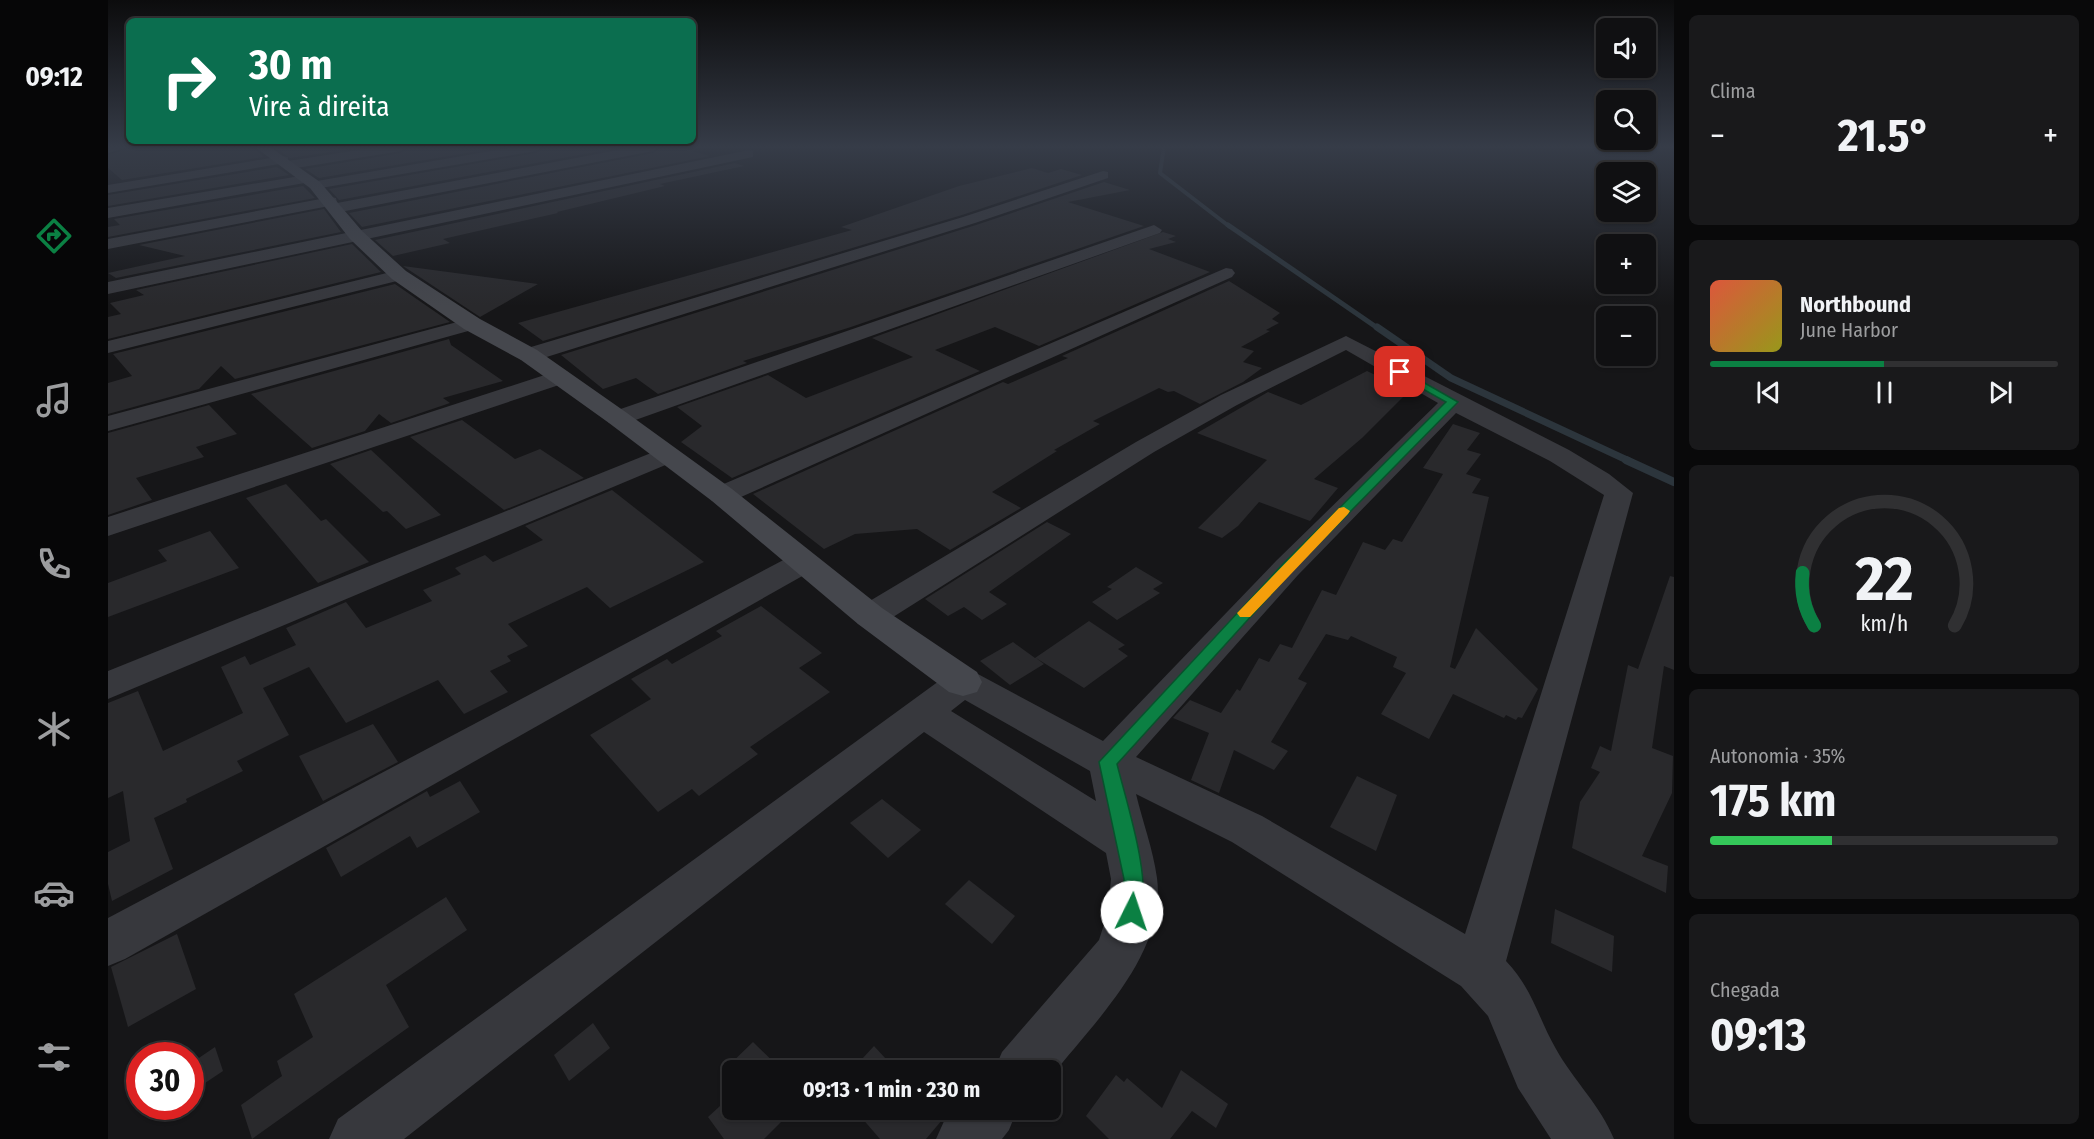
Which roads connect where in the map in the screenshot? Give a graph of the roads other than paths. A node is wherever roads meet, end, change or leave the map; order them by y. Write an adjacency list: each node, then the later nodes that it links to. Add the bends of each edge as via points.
1 (166, 200): 6 (street)
2 (221, 200): 9 (street)
3 (323, 200): 8 (street)
4 (525, 200): 8 (street)
5 (1028, 200): 15 (street)
6 (108, 213)
7 (1154, 230): 18 (street)
8 (356, 235): 11 (street); 12 (street)
9 (108, 244)
10 (1226, 273): 21 (street)
11 (399, 275): 13 (street); 14 (street)
12 (108, 288)
13 (472, 324): 15 (street); 19 (street)
14 (108, 347)
15 (529, 355): 16 (street)
16 (560, 377): 18 (street); 22 (street)
17 (1453, 402): 24 (street, via 1347,342 1145,447); 28 (street, via 1287,568); 31 (street, via 1554,450 1620,493)
18 (618, 418): 20 (street)
19 (108, 424)
20 (666, 455): 21 (street); 26 (street)
21 (722, 495): 23 (street)
22 (108, 527)
23 (801, 563): 24 (street); 30 (street)
24 (870, 616): 25 (street)
25 (963, 682): 27 (street); 28 (street)
26 (108, 686)
27 (925, 713): 29 (street); 34 (street)
28 (1108, 762): 29 (street); 31 (street, via 1247,829)
29 (1128, 844): 32 (street, via 1134,879 1132,912 1118,954)
30 (108, 943)
31 (1479, 969): 36 (street, via 1506,998 1536,1069)
32 (1030, 1060)
33 (981, 1120): 35 (street)
34 (358, 1139)
35 (965, 1139)
36 (1585, 1139)

